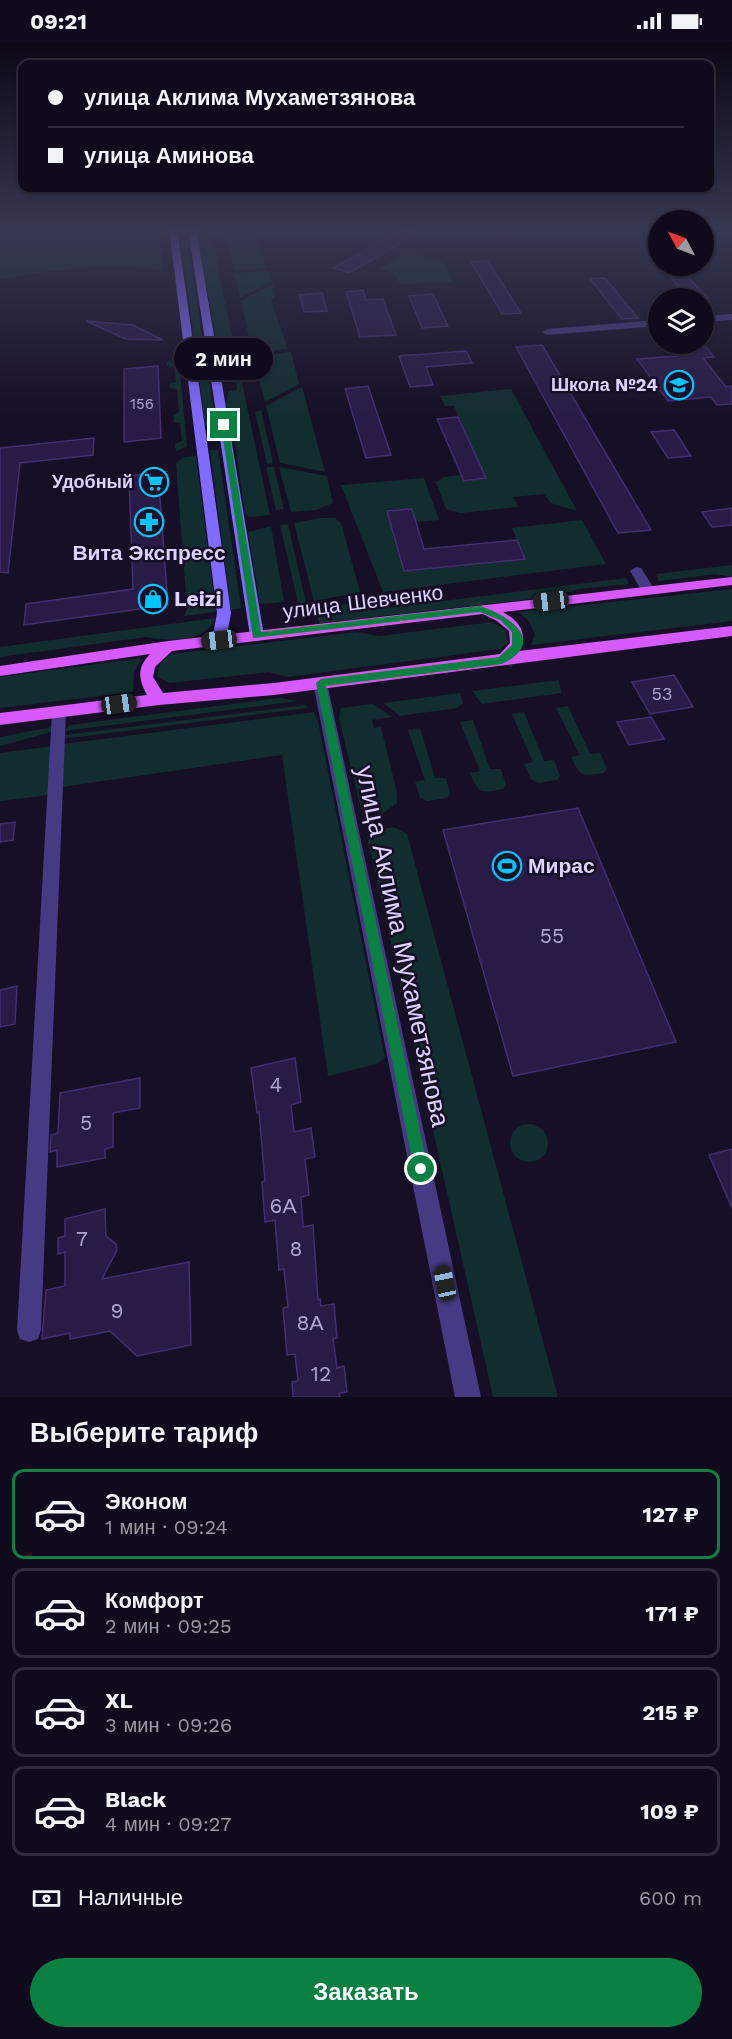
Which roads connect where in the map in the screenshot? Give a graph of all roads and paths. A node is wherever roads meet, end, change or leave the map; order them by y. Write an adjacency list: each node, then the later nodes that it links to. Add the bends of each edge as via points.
1 (181, 291): 7 (street)
2 (202, 291): 8 (street)
3 (732, 317): 4 (street)
4 (714, 319)
5 (648, 324): 6 (street)
6 (547, 332)
7 (198, 431): 8 (street, via 212,436); 10 (street)
8 (225, 431): 9 (street)
9 (227, 445): 10 (street); 16 (street)
10 (200, 448): 17 (street, via 224,613)
11 (636, 571): 13 (street)
12 (732, 581): 13 (main road, улица Шевченко)
13 (648, 590): 14 (main road, улица Шевченко)
14 (480, 609): 16 (main road, улица Шевченко); 19 (main road, via 504,618 516,631 516,646)
15 (732, 632): 19 (main road)
16 (257, 636): 17 (main road, улица Шевченко)
17 (219, 640): 18 (main road, улица Шевченко)
18 (168, 646): 20 (main road, улица Шевченко); 22 (main road, via 145,672 146,683)
19 (502, 660): 21 (main road)
20 (0, 671)
21 (321, 683): 22 (main road); 26 (street, улица Аклима Мухаметзянова)
22 (159, 699): 23 (main road)
23 (59, 712): 24 (main road); 25 (street)
24 (0, 719)
25 (29, 1330)
26 (468, 1397)

